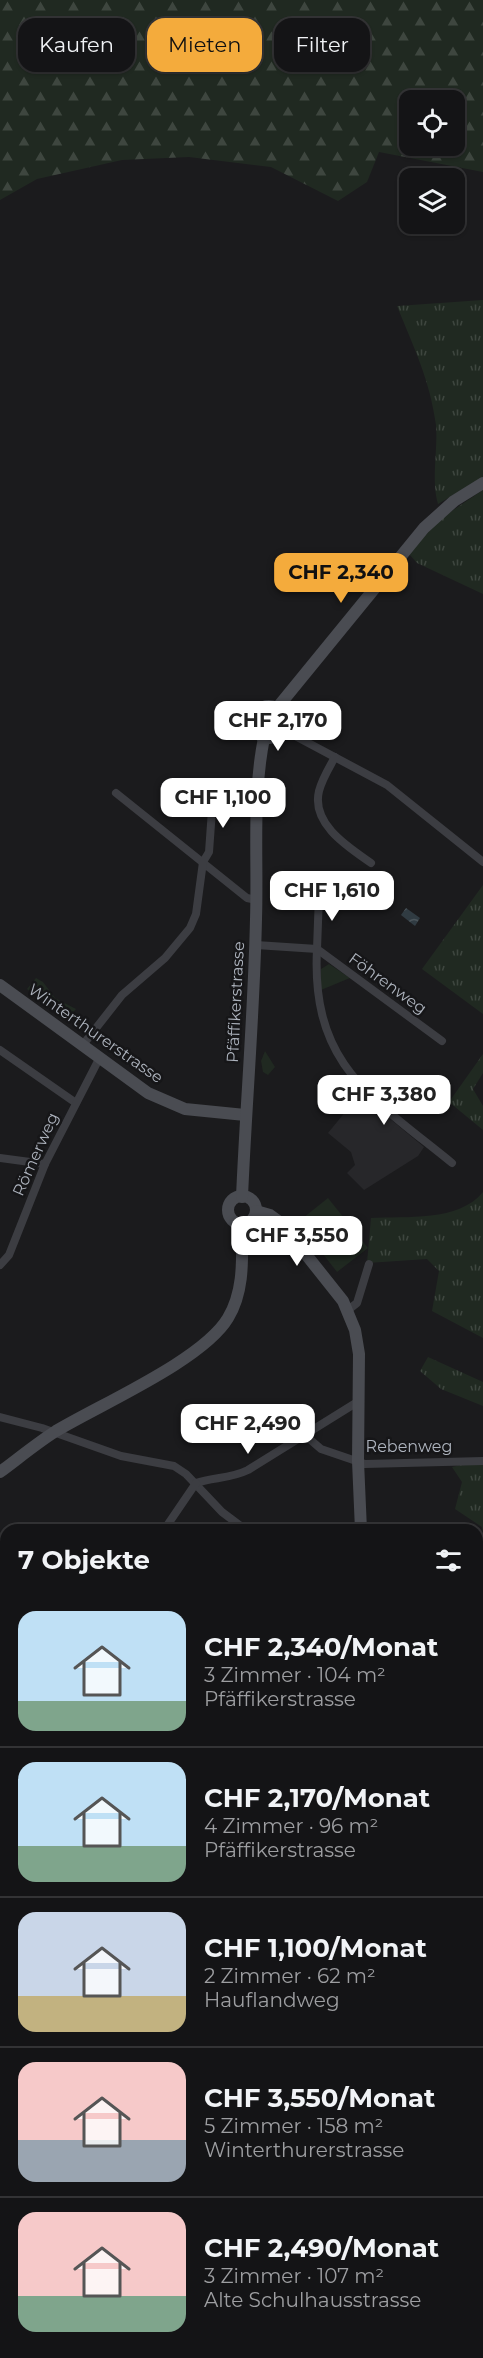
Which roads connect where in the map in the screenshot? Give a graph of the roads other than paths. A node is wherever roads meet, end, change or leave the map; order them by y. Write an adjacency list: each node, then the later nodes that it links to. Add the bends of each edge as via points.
1 (483, 483): 2 (main road, Pfäffikerstrasse, via 454,501 424,528)
2 (277, 708): 3 (main road, via 285,718); 4 (main road, Pfäffikerstrasse, via 264,707 254,716 254,729)
3 (284, 730): 4 (main road, via 278,736); 5 (street)
4 (264, 738): 12 (main road, Pfäffikerstrasse, via 257,794)
5 (335, 757): 9 (street, via 387,784); 10 (street, via 319,792 321,815 343,842)
6 (240, 785): 8 (street, via 223,795 212,810 209,852)
7 (116, 793): 8 (street)
8 (203, 862): 12 (street, via 248,898); 17 (street, via 196,914 190,928 172,951 121,996)
9 (483, 862)
10 (371, 863)
11 (319, 895): 14 (street)
12 (257, 900): 13 (main road, Pfäffikerstrasse)
13 (256, 945): 14 (street); 21 (main road, Pfäffikerstrasse)
14 (317, 949): 16 (street, Föhrenweg); 23 (street, via 316,984 321,1014 343,1064 366,1094)
15 (0, 985): 17 (main road, Winterthurerstrasse)
16 (442, 1041)
17 (82, 1046): 19 (main road, Winterthurerstrasse)
18 (0, 1050): 20 (street)
19 (99, 1059): 20 (street, Römerweg); 21 (main road, Winterthurerstrasse, via 168,1103 197,1112)
20 (76, 1103): 24 (street, Römerweg)
21 (245, 1115): 25 (main road, Pfäffikerstrasse)
22 (0, 1158): 24 (street)
23 (452, 1163)
24 (45, 1164): 28 (street, Römerweg, via 9,1255)
25 (242, 1197): 26 (main road, via 252,1201); 27 (main road, via 232,1201 228,1210 232,1220)
26 (256, 1211): 27 (main road, via 250,1222); 30 (main road, via 281,1223)
27 (242, 1224): 33 (main road, via 239,1290 228,1317 212,1338 191,1355)
28 (1, 1264)
29 (369, 1264): 30 (street, via 357,1303)
30 (348, 1310): 31 (main road, via 358,1341)
31 (359, 1401): 34 (street); 35 (main road)
32 (0, 1417): 33 (street)
33 (54, 1433): 37 (main road); 38 (street, via 121,1456 174,1466)
34 (306, 1436): 35 (street, Rebenweg, via 321,1449); 38 (street, via 237,1475)
35 (355, 1460): 36 (street, Rebenweg, via 365,1464); 41 (main road)
36 (483, 1461)
37 (0, 1472)
38 (196, 1483): 39 (street); 40 (street)
39 (168, 1524)
40 (238, 1524)
41 (361, 1524)

